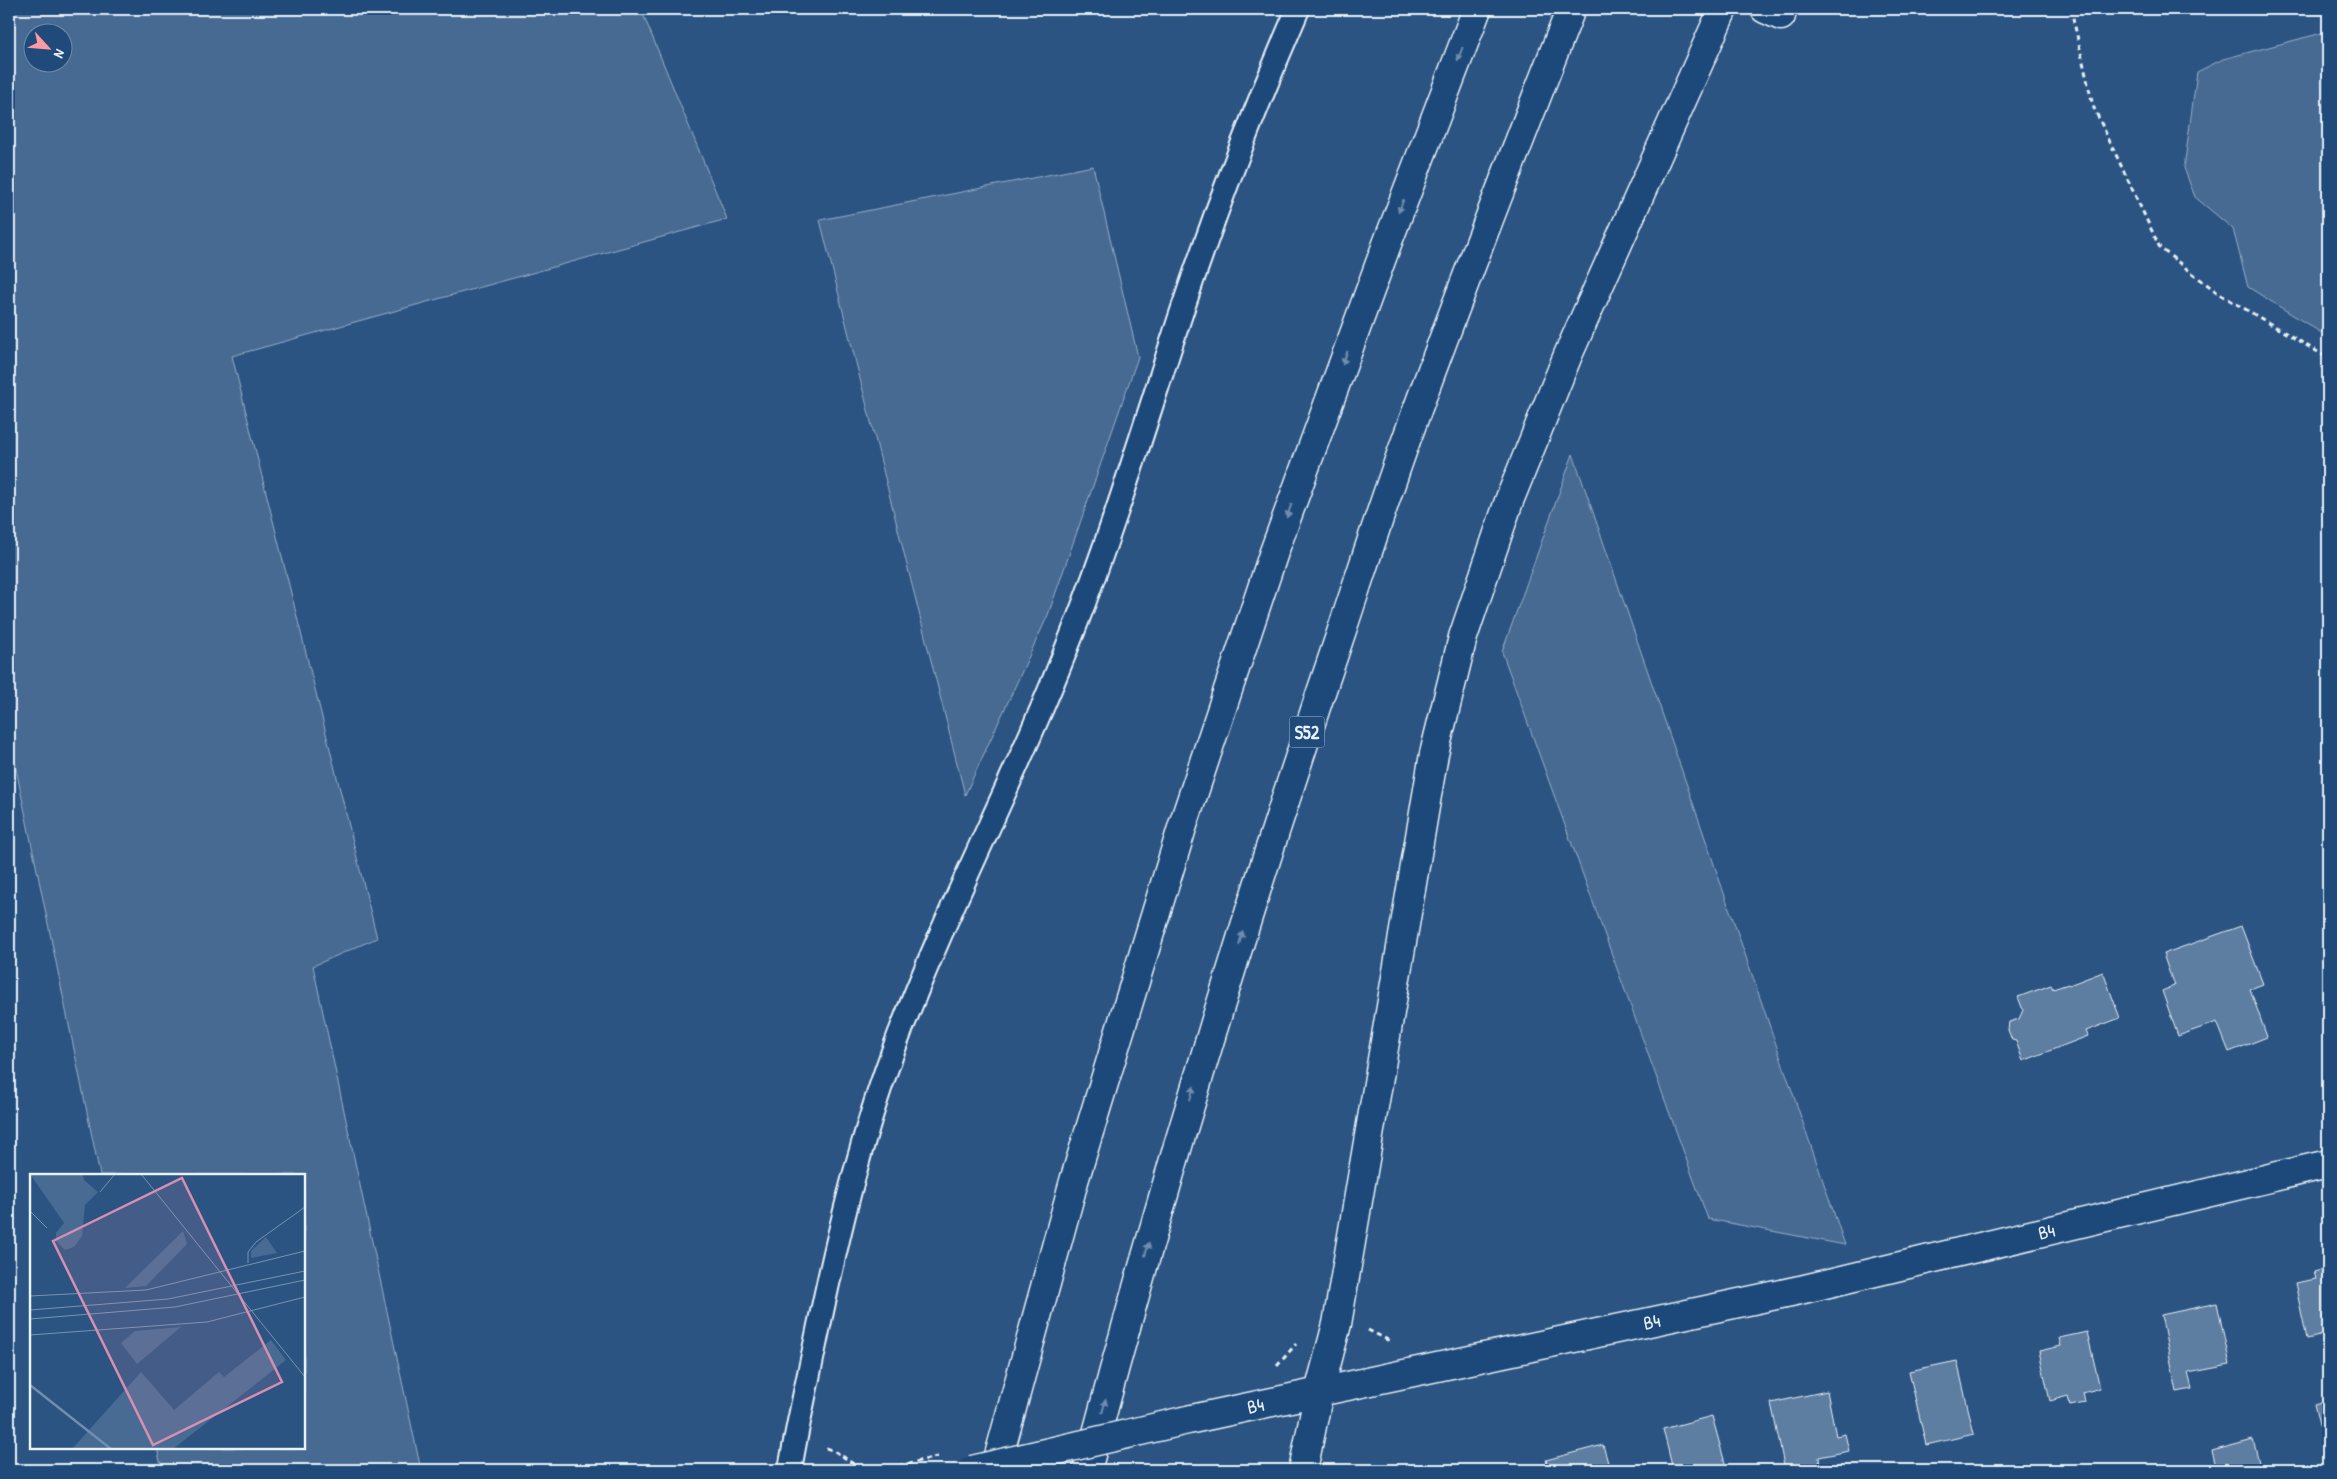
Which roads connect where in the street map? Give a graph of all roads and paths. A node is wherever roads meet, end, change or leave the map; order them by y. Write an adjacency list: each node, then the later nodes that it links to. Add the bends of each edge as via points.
1 (1298, 9): 11 (lane, via 1237,159 1188,293 1121,503 1072,634 1016,769 954,901 892,1056 851,1187)
2 (1477, 9): 15 (main road, one-way to 15, via 1386,244 1274,552 1182,828 1074,1181)
3 (1570, 9): 16 (main road, S52, one-way to 3, via 1194,1088 1283,803 1407,438)
4 (1723, 9): 8 (main road, via 1568,355 1509,501 1463,637 1434,754 1337,1324)
5 (2071, 9): 6 (path, via 2093,106 2160,248 2218,293)
6 (2328, 358)
7 (2328, 1164): 8 (main road, B4, via 1800,1290)
8 (1319, 1392): 14 (main road, B4, bridge); 17 (main road)
9 (822, 1447): 12 (path, via 836,1451 855,1467)
10 (898, 1466): 13 (path)
11 (790, 1470)
12 (865, 1470)
13 (877, 1470)
14 (972, 1470)
15 (995, 1470)
16 (1087, 1470)
17 (1302, 1470)

